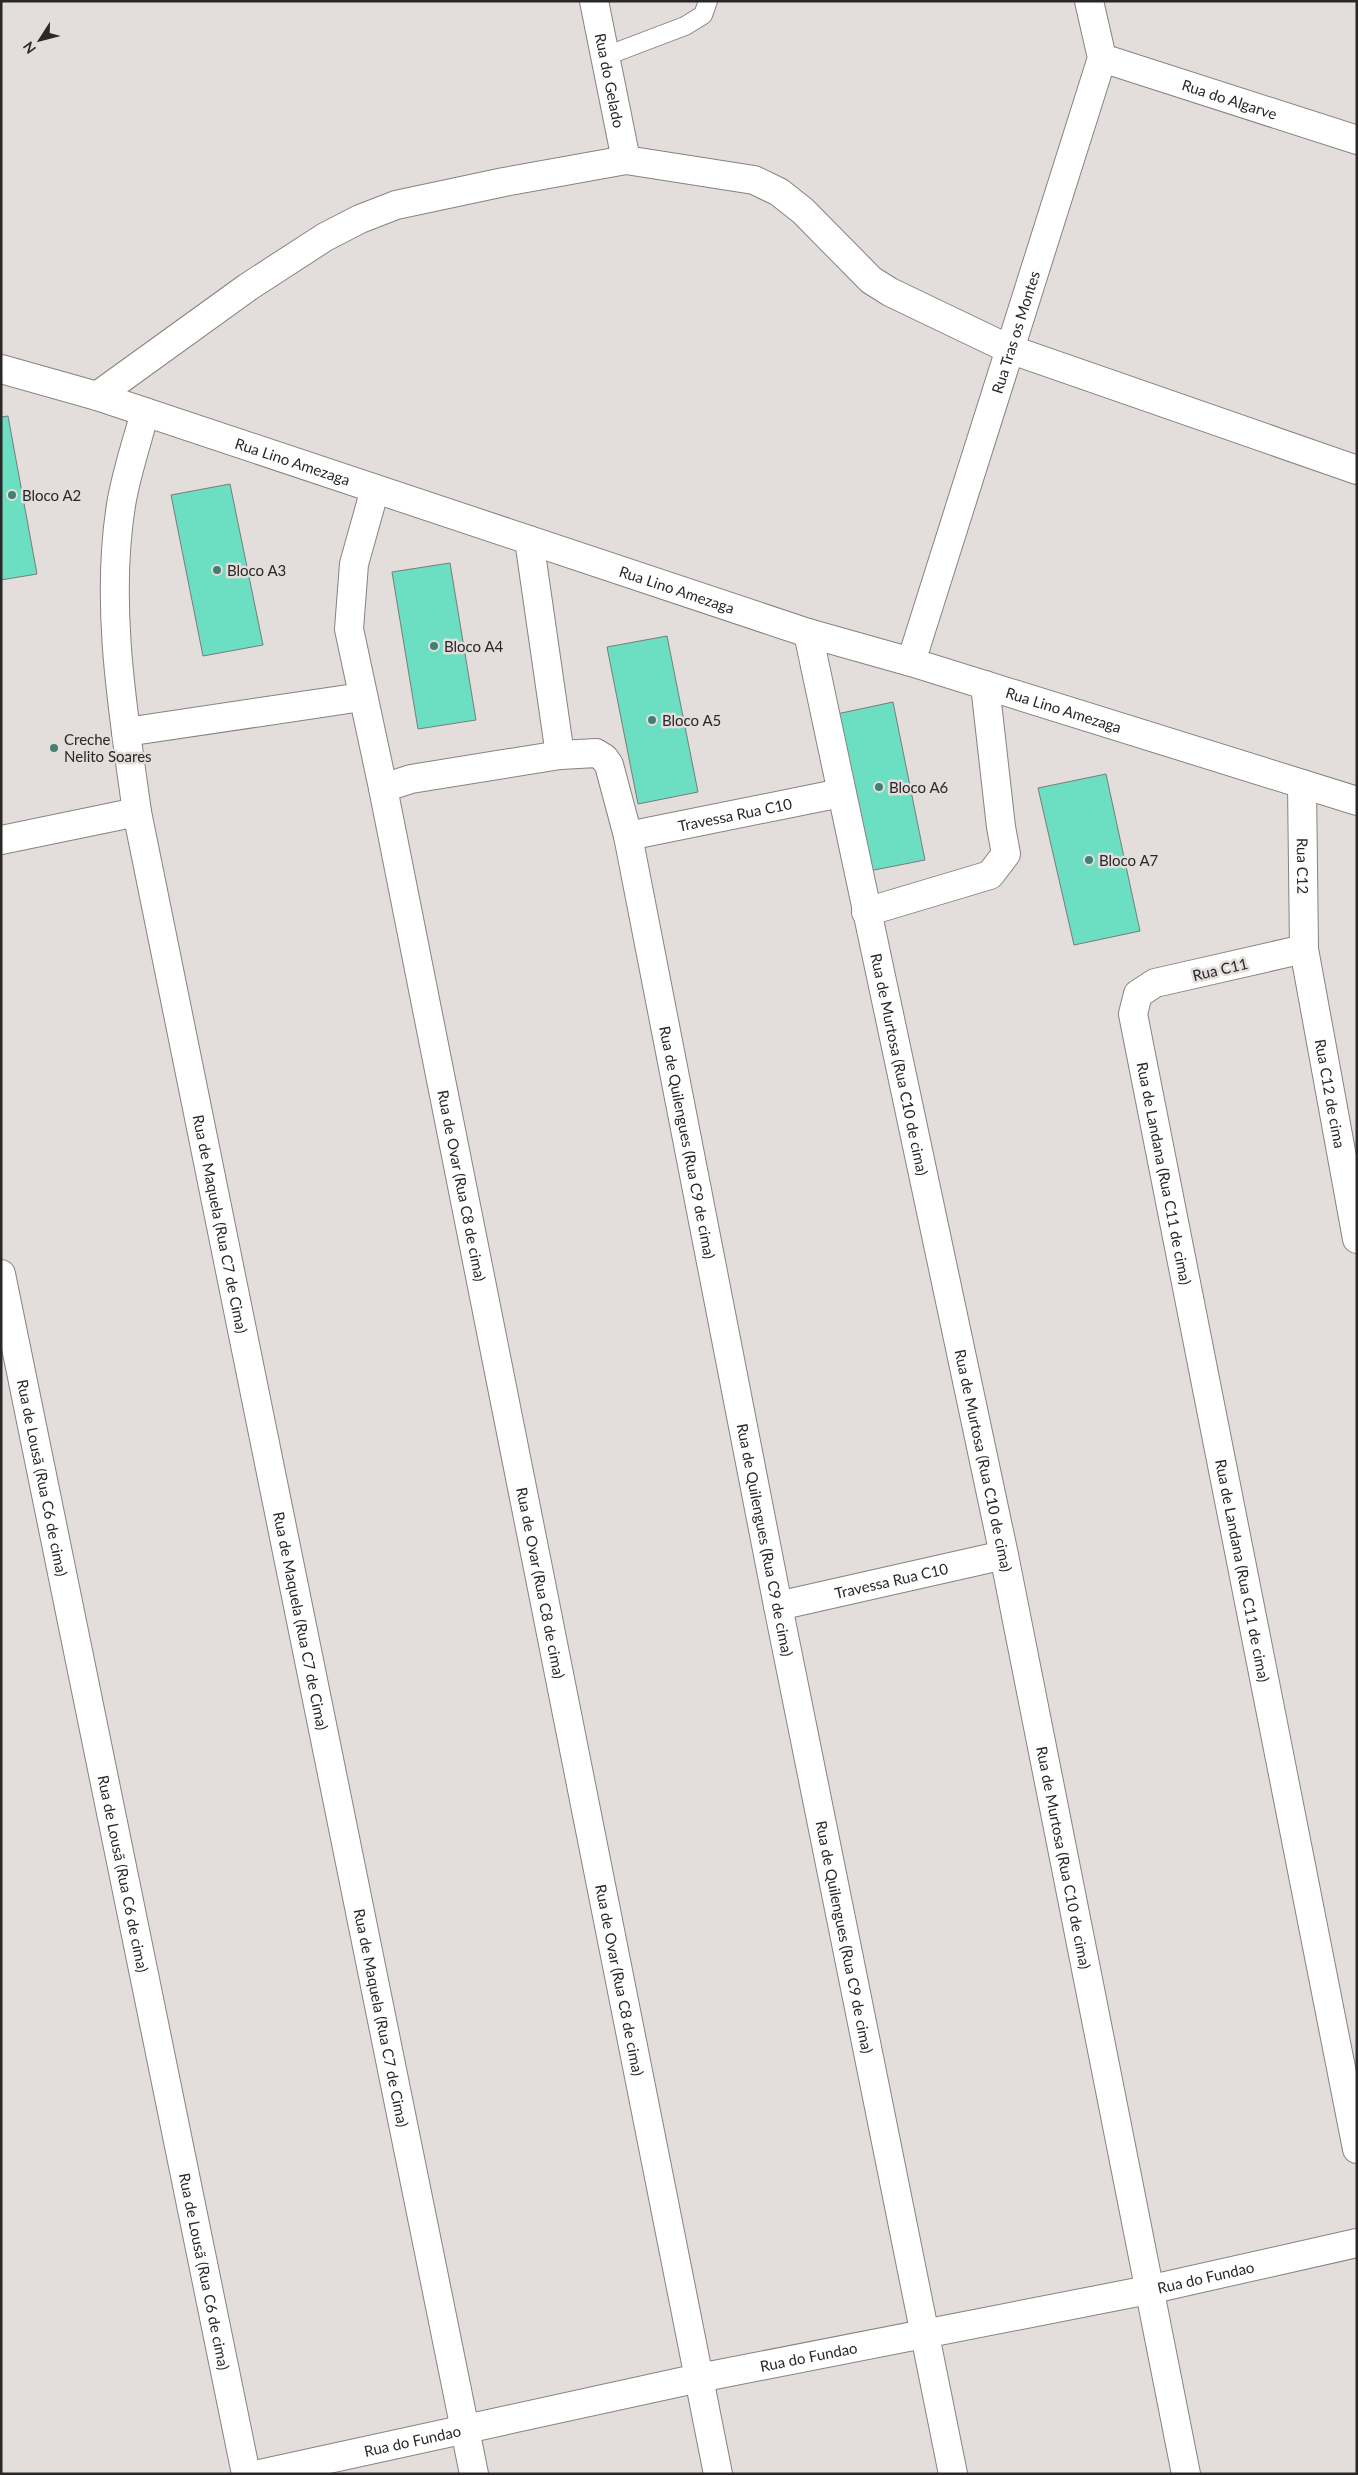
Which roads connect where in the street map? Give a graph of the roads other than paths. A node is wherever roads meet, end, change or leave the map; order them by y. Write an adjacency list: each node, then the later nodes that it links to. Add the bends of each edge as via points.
1 (594, 1): 4 (street, Rua do Gelado)
2 (708, 1): 4 (lane, via 703,15 685,26)
3 (1089, 1): 5 (street)
4 (606, 56): 7 (street, Rua do Gelado)
5 (1102, 58): 6 (street, Rua do Algarve); 8 (street, Rua Tras os Montes)
6 (1357, 140)
7 (626, 160): 8 (street, via 754,180 779,192 803,211 871,280); 10 (street, via 396,205 360,219 325,237 248,287)
8 (1009, 349): 12 (street); 16 (street, Rua Tras os Montes)
9 (1, 369): 10 (street, Rua Lino Amezaga)
10 (97, 396): 11 (street, Rua Lino Amezaga)
11 (145, 412): 13 (street, Rua Lino Amezaga); 19 (street, Rua de Maquela (Rua C7 de Cima), via 121,504 116,567 116,636)
12 (1357, 470)
13 (375, 489): 14 (street, Rua Lino Amezaga); 18 (street, Rua de Ovar (Rua C8 de cima), via 354,564 349,629)
14 (529, 540): 15 (street, Rua Lino Amezaga); 20 (street)
15 (808, 633): 16 (street, Rua Lino Amezaga); 23 (street, Rua de Murtosa (Rua C10 de cima))
16 (911, 662): 17 (street, Rua Lino Amezaga)
17 (985, 685): 21 (street, Rua Lino Amezaga); 28 (street, via 1006,854 990,875)
18 (362, 697): 19 (street); 22 (street, Rua de Ovar (Rua C8 de cima))
19 (126, 732): 25 (street, Rua de Maquela (Rua C7 de Cima))
20 (560, 754): 22 (street); 26 (street, Rua de Quilengues (Rua C9 de cima), via 596,753 604,758 609,765)
21 (1302, 784): 24 (street, Rua Lino Amezaga); 29 (street, Rua C12)
22 (383, 788): 39 (street, Rua de Ovar (Rua C8 de cima))
23 (841, 793): 26 (street, Travessa Rua C10); 28 (street, Rua de Murtosa (Rua C10 de cima))
24 (1357, 801)
25 (137, 812): 27 (street); 40 (street, Rua de Maquela (Rua C7 de Cima))
26 (628, 836): 34 (street, Rua de Quilengues (Rua C9 de cima))
27 (1, 840)
28 (866, 912): 33 (street, Rua de Murtosa (Rua C10 de cima))
29 (1304, 950): 30 (street, Rua C11, via 1155,983); 31 (street, Rua C12 de cima)
30 (1138, 994): 35 (street, Rua de Landana (Rua C11 de cima), via 1133,1014)
31 (1357, 1239)
32 (1, 1274): 41 (street, Rua de Lousã (Rua C6 de cima))
33 (1004, 1555): 34 (street, Travessa Rua C10); 37 (street, Rua de Murtosa (Rua C10 de cima))
34 (778, 1606): 38 (street, Rua de Quilengues (Rua C9 de cima))
35 (1357, 2149)
36 (1357, 2243): 37 (street, Rua do Fundao)
37 (1148, 2290): 38 (street, Rua do Fundao); 46 (street, Rua de Murtosa (Rua C10 de cima))
38 (926, 2332): 39 (street, Rua do Fundao); 45 (street, Rua de Quilengues (Rua C9 de cima))
39 (699, 2378): 40 (street, Rua do Fundao); 44 (street, Rua de Ovar (Rua C8 de cima))
40 (464, 2429): 42 (street, Rua do Fundao); 43 (street, Rua de Maquela (Rua C7 de Cima))
41 (246, 2474)
42 (260, 2474)
43 (474, 2474)
44 (718, 2474)
45 (953, 2474)
46 (1186, 2474)

